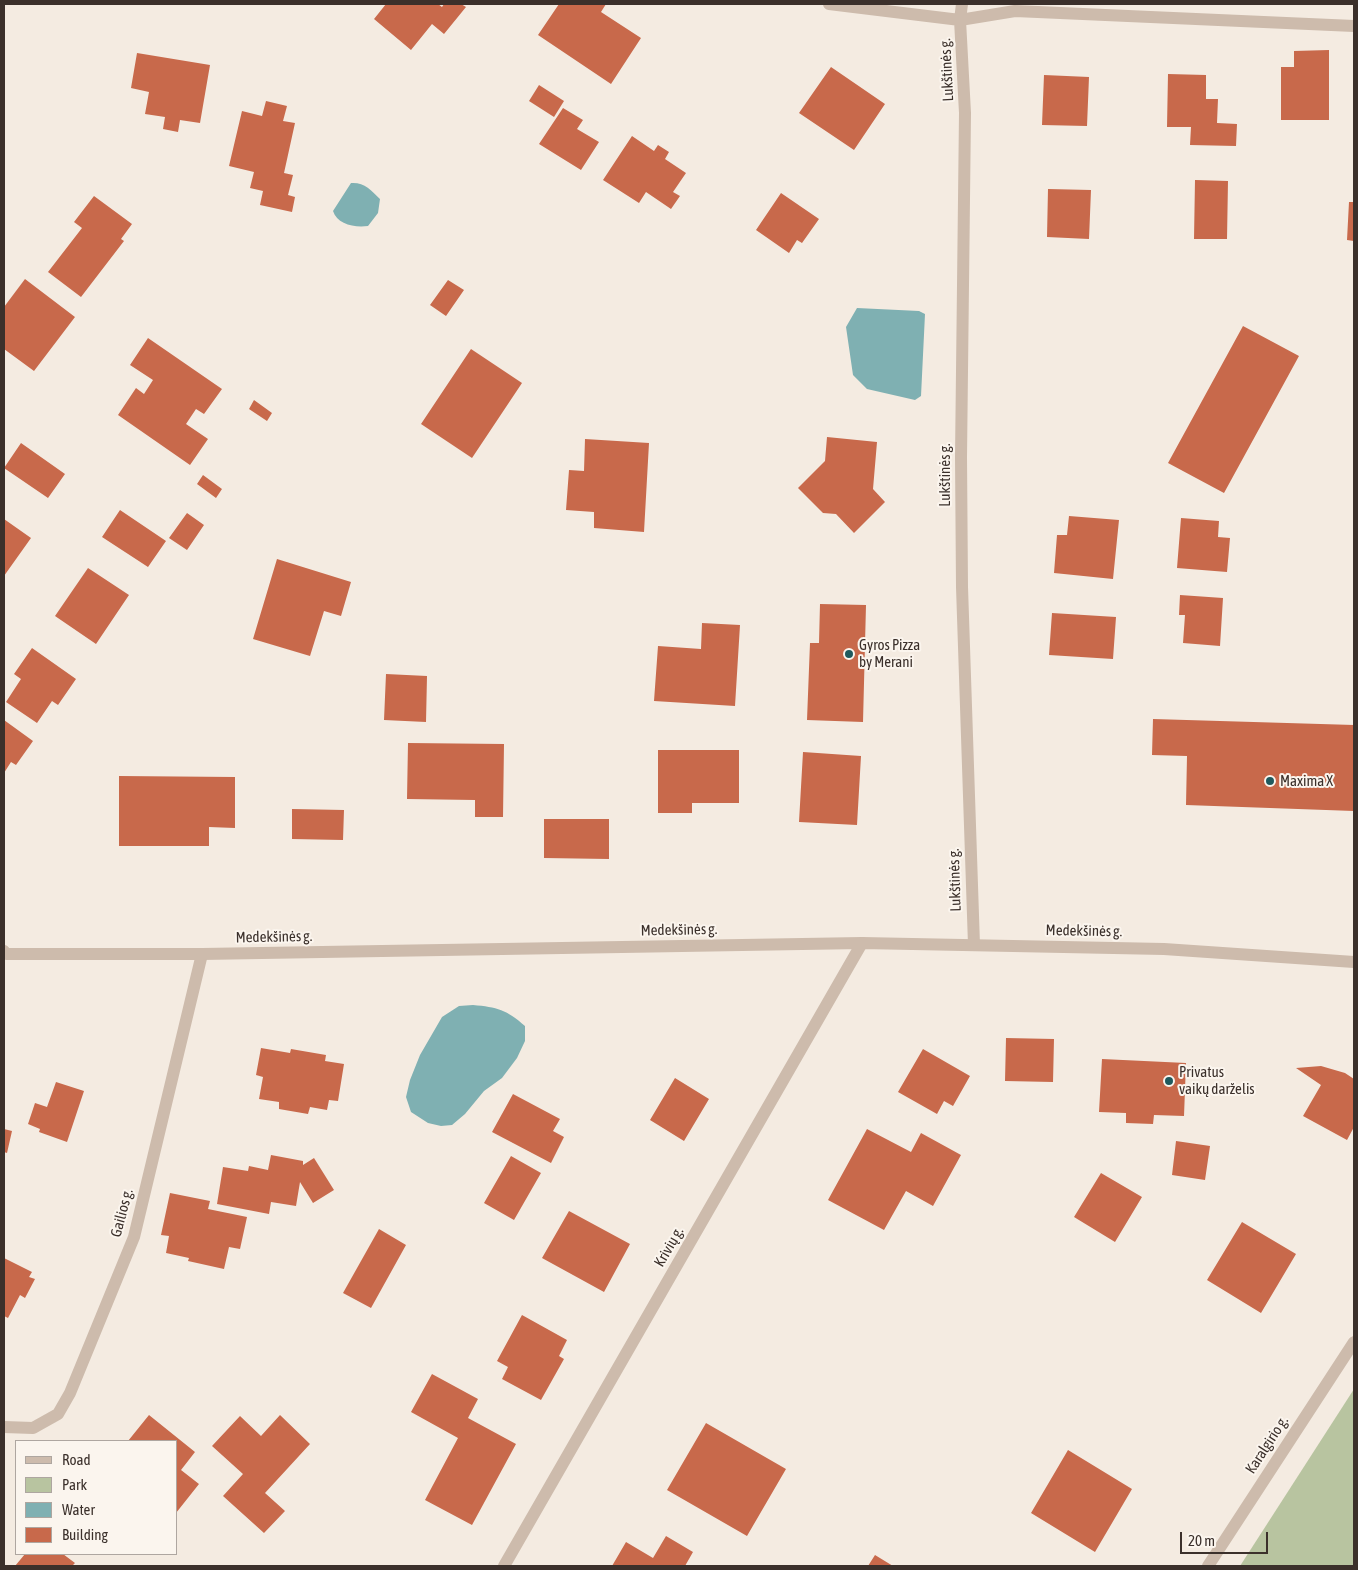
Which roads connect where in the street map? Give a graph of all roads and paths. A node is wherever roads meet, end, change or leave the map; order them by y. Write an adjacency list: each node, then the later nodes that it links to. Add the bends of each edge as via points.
1 (830, 4): 3 (street)
2 (962, 4): 3 (street, Lukštinės g.)
3 (960, 20): 4 (street, via 1015,12); 6 (street, Lukštinės g., via 965,113 962,587)
4 (1354, 26)
5 (862, 943): 6 (street, Medekšinės g.); 8 (street, Medekšinės g.); 12 (street, Krivių g.)
6 (974, 946): 9 (street, Medekšinės g., via 1164,949)
7 (5, 953): 8 (street, Medekšinės g.)
8 (202, 954): 11 (street, Gailios g., via 134,1237 70,1394 58,1414 33,1428)
9 (1354, 962)
10 (1354, 1342): 13 (street, Karalgirio g.)
11 (4, 1428)
12 (504, 1566)
13 (1208, 1566)

